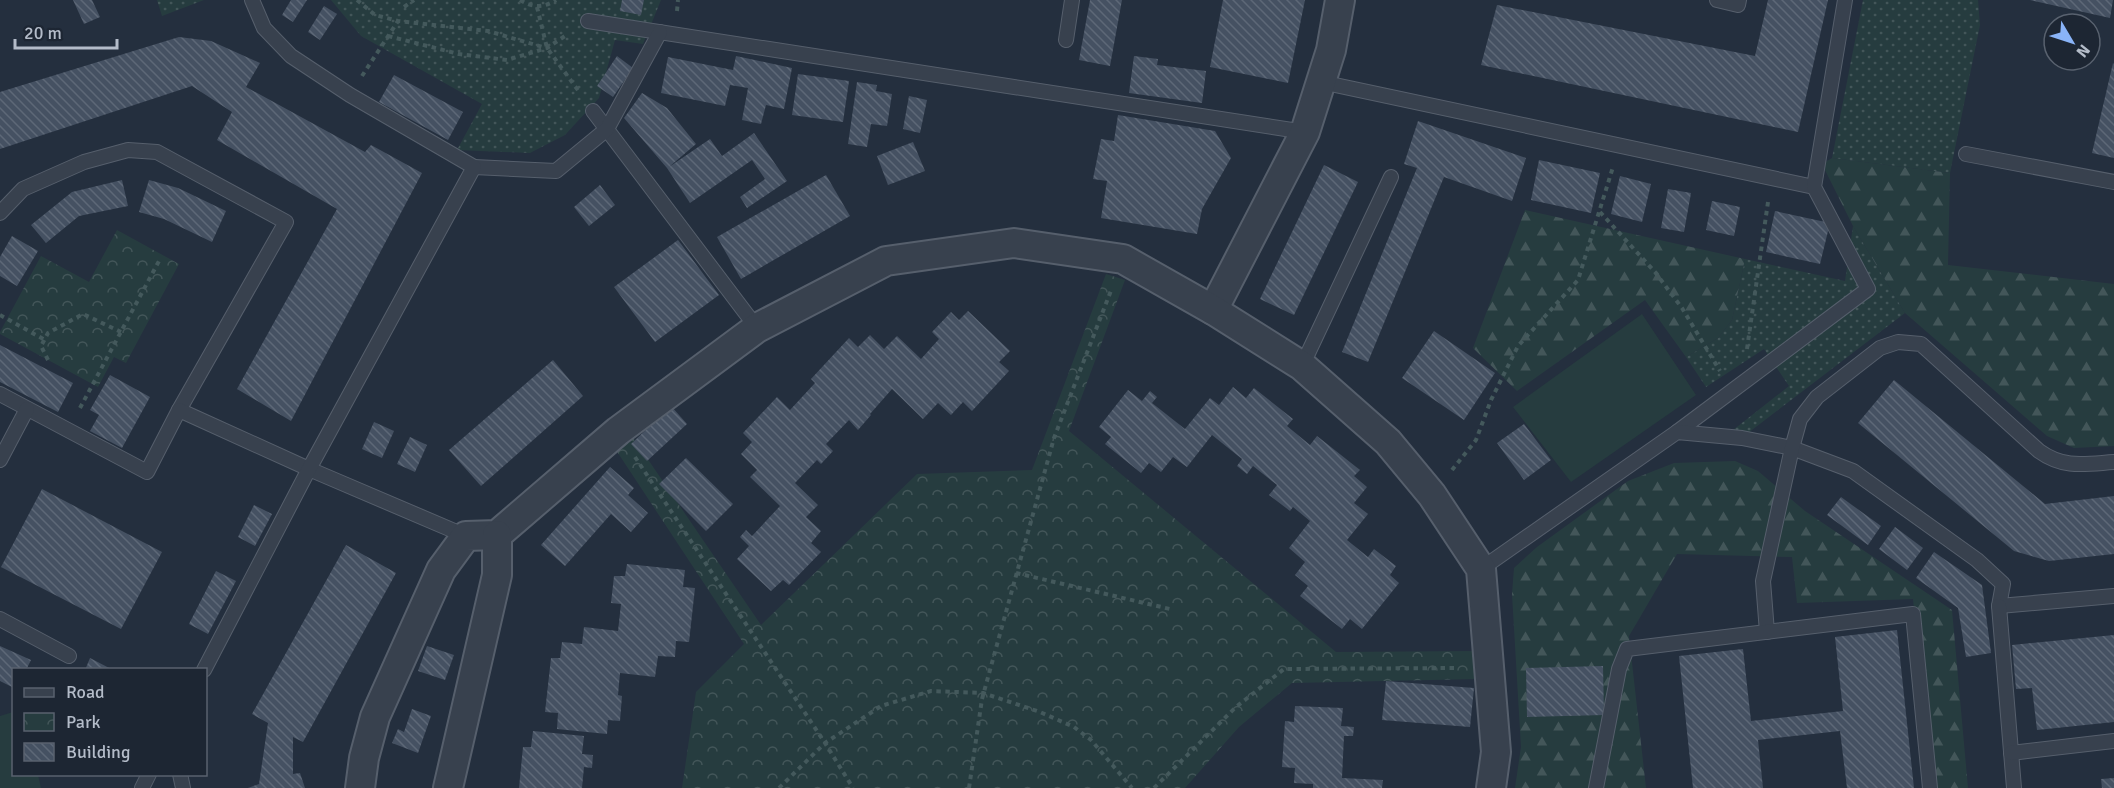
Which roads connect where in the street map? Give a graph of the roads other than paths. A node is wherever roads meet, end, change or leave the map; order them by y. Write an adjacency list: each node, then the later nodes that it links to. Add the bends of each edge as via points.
1 (252, 0): 15 (lane, via 264,28 291,56)
2 (1072, 0): 9 (lane)
3 (1340, 0): 10 (street)
4 (1717, 0): 5 (lane, via 1738,4)
5 (1739, 0)
6 (1845, 0): 18 (lane)
7 (588, 21): 8 (lane)
8 (660, 32): 12 (lane); 13 (lane)
9 (1066, 40)
10 (1321, 82): 13 (street); 18 (lane)
11 (593, 111): 12 (lane)
12 (607, 129): 15 (lane, via 556,171); 21 (lane)
13 (1305, 132): 20 (street)
14 (1966, 154): 17 (lane)
15 (474, 167): 30 (lane)
16 (1391, 177): 22 (lane)
17 (2114, 182)
18 (1814, 188): 26 (lane, via 1868,289)
19 (0, 213): 25 (lane, via 23,189 84,162 128,150 157,152 286,222)
20 (1213, 309): 21 (street, via 1123,259 1014,243 886,261); 22 (street)
21 (757, 327): 31 (street, via 618,431)
22 (1302, 366): 33 (street, via 1388,442 1432,495)
23 (0, 394): 24 (lane)
24 (27, 408): 25 (lane, via 147,472); 28 (lane)
25 (179, 410): 30 (lane)
26 (1677, 432): 27 (lane, via 1742,438); 33 (lane)
27 (1792, 448): 29 (lane, via 1800,418 1817,397 1880,348 1898,342 1921,344 2052,461 2073,465); 35 (lane, via 1853,471 1977,560 2003,584); 37 (lane, via 1763,581)
28 (0, 460)
29 (2114, 462)
30 (309, 469): 32 (lane); 39 (lane)
31 (497, 535): 32 (street); 43 (street, via 497,575)
32 (466, 536): 42 (street, via 441,570 375,717)
33 (1482, 569): 44 (street, via 1496,752)
34 (2114, 596): 35 (lane)
35 (1999, 606): 41 (lane)
36 (0, 619): 38 (lane)
37 (1767, 632): 45 (lane, via 1627,649 1619,669); 46 (lane, via 1913,614)
38 (69, 656)
39 (205, 668)
40 (2114, 741): 41 (lane)
41 (2011, 753): 47 (lane)
42 (360, 788)
43 (448, 788)
44 (1491, 788)
45 (1596, 788)
46 (1929, 788)
47 (2014, 788)

